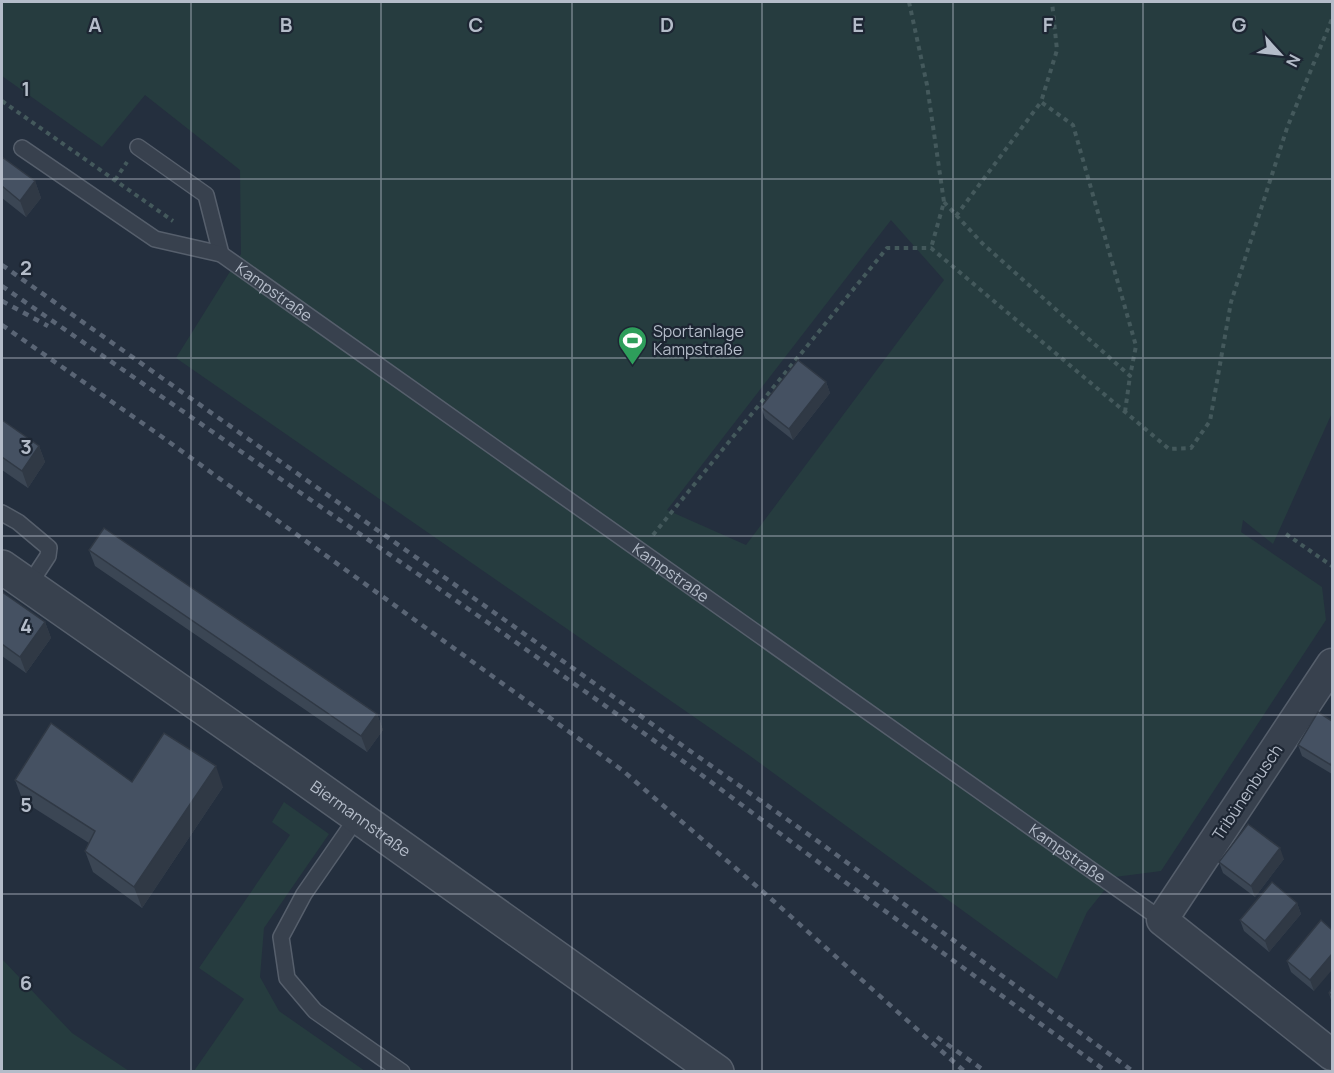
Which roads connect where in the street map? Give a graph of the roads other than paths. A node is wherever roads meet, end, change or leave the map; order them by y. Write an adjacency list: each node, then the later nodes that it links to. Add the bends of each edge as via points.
1 (138, 147): 3 (lane, via 206,195)
2 (22, 148): 3 (lane, via 155,239)
3 (221, 254): 9 (lane, Kampstraße)
4 (2, 513): 6 (lane, via 49,548)
5 (2, 567): 6 (street, Biermannstraße)
6 (29, 585): 8 (street, Biermannstraße)
7 (1332, 664): 9 (street, Tribünenbusch)
8 (358, 816): 11 (street, Biermannstraße); 12 (lane, via 304,894 281,937 287,978 315,1011)
9 (1162, 920): 10 (street, Kampstraße)
10 (1332, 1055)
11 (699, 1067)
12 (402, 1071)

